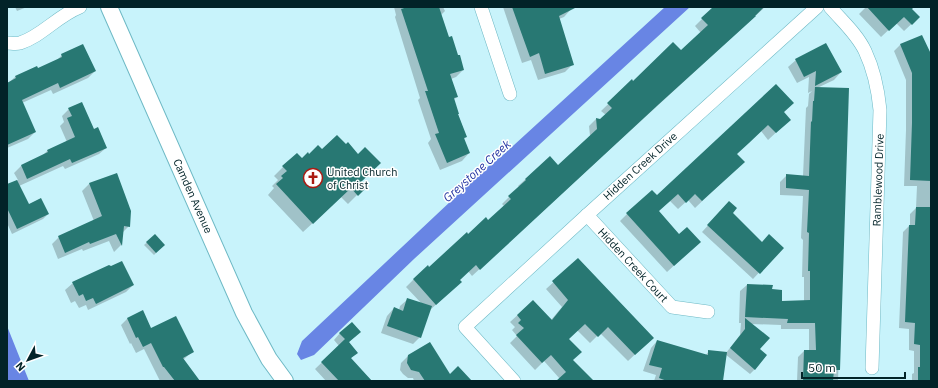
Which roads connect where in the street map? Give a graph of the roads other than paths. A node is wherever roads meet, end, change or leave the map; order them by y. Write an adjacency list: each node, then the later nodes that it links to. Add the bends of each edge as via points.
1 (80, 7): 6 (street, via 59,18 34,37 18,43)
2 (109, 7): 11 (street, Camden Avenue, via 244,313 269,359)
3 (481, 7): 7 (street)
4 (817, 7): 8 (street, Hidden Creek Drive)
5 (830, 7): 10 (street, Ramblewood Drive, via 865,50 877,83 880,110)
6 (7, 43)
7 (510, 94)
8 (586, 215): 9 (street, Hidden Creek Court, via 672,307); 12 (street, Hidden Creek Drive, via 465,327)
9 (708, 312)
10 (872, 368)
11 (285, 381)
12 (514, 381)

